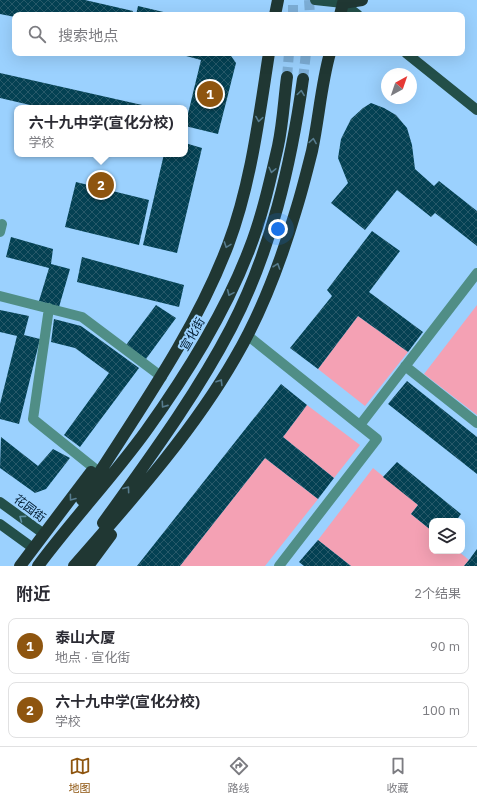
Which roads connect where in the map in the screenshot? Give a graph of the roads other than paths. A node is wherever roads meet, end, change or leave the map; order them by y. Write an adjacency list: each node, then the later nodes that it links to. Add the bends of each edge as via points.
1 (278, 0): 5 (highway)
2 (315, 0): 4 (main road)
3 (362, 0): 4 (highway)
4 (341, 5): 6 (main road)
5 (276, 12)
6 (353, 12)
7 (269, 56): 18 (highway, one-way to 18, via 256,140 228,245 208,291)
8 (329, 56): 16 (highway, one-way to 8, via 276,270 296,210 312,151 322,80)
9 (410, 56): 12 (main road)
10 (287, 76): 26 (highway, 宣化街, one-way to 26, via 278,144 264,202 249,250 228,298 184,376 149,426)
11 (303, 79): 30 (highway, one-way to 11, via 164,438 231,328 264,251 285,180 295,137)
12 (477, 110)
13 (477, 273): 17 (street)
14 (0, 296): 15 (street)
15 (49, 308): 18 (street, via 82,317); 22 (street, via 33,419)
16 (247, 335): 19 (highway, one-way to 16); 21 (street)
17 (405, 366): 20 (street); 21 (street)
18 (162, 377): 22 (highway); 26 (highway)
19 (207, 403): 30 (highway, via 132,499); 31 (highway)
20 (477, 423)
21 (360, 425): 32 (street, via 377,439)
22 (94, 468): 25 (highway, one-way to 25)
23 (0, 502): 25 (main road, 花园街, one-way to 23)
24 (0, 524): 27 (main road)
25 (44, 534): 27 (highway)
26 (52, 546): 29 (highway, 宣化街)
27 (33, 548): 28 (highway)
28 (20, 566)
29 (38, 566)
30 (72, 566)
31 (88, 566)
32 (279, 566)

